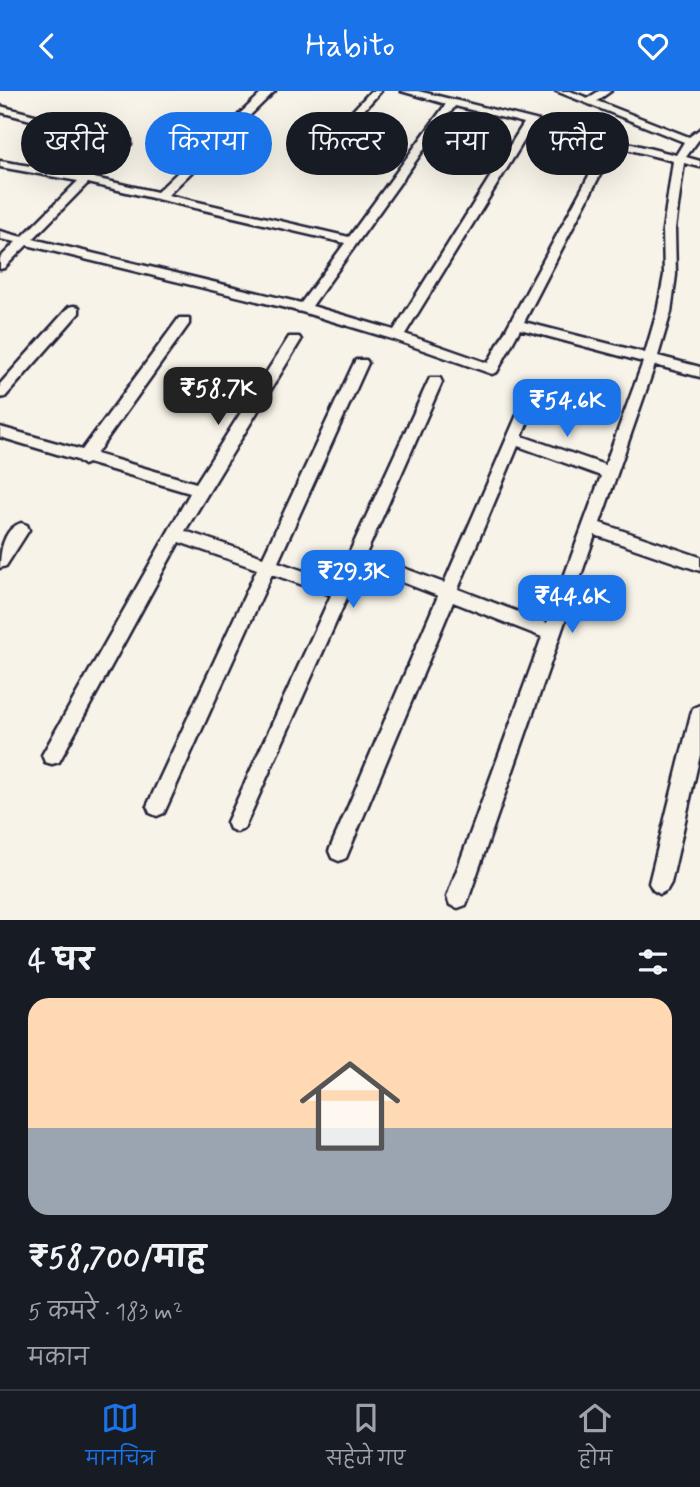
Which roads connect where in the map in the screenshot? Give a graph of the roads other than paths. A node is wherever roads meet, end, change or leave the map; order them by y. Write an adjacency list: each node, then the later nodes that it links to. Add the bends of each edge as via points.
1 (270, 91): 19 (street)
2 (376, 91): 9 (street)
3 (406, 91): 7 (street)
4 (561, 91): 6 (street)
5 (606, 91): 6 (street)
6 (589, 102): 12 (street)
7 (452, 103): 10 (street); 22 (street)
8 (0, 109): 18 (street, via 127,142)
9 (357, 112)
10 (526, 121)
11 (526, 128): 28 (street)
12 (695, 137): 14 (street)
13 (629, 146): 14 (street)
14 (678, 159): 16 (street); 30 (street, via 669,229 670,275)
15 (0, 164): 18 (street)
16 (700, 164)
17 (595, 175): 27 (street)
18 (86, 179): 19 (street); 21 (street)
19 (160, 196): 22 (street)
20 (0, 235): 21 (street)
21 (26, 239): 23 (street); 24 (street)
22 (352, 241): 24 (street)
23 (0, 265)
24 (304, 308): 28 (street)
25 (74, 310): 34 (street)
26 (184, 321): 38 (street)
27 (516, 324): 28 (street, via 492,369); 30 (street)
28 (397, 336)
29 (294, 340): 40 (street)
30 (650, 360): 32 (street); 39 (street)
31 (361, 363): 47 (street)
32 (700, 372)
33 (435, 382): 44 (street)
34 (0, 393)
35 (524, 412): 37 (street)
36 (0, 432): 38 (street)
37 (513, 438): 39 (street); 49 (street)
38 (84, 459): 40 (street)
39 (610, 473): 41 (street)
40 (200, 490): 43 (street)
41 (590, 527): 46 (street); 50 (street)
42 (22, 530): 45 (street)
43 (175, 534): 47 (street); 52 (street)
44 (356, 557): 48 (street); 49 (street)
45 (0, 561)
46 (700, 564)
47 (268, 566): 48 (street); 53 (street)
48 (341, 591): 54 (street)
49 (449, 593): 50 (street); 55 (street)
50 (553, 632): 57 (street)
51 (700, 715): 56 (street)
52 (52, 755)
53 (157, 806)
54 (237, 822)
55 (339, 851)
56 (660, 883)
57 (458, 897)

